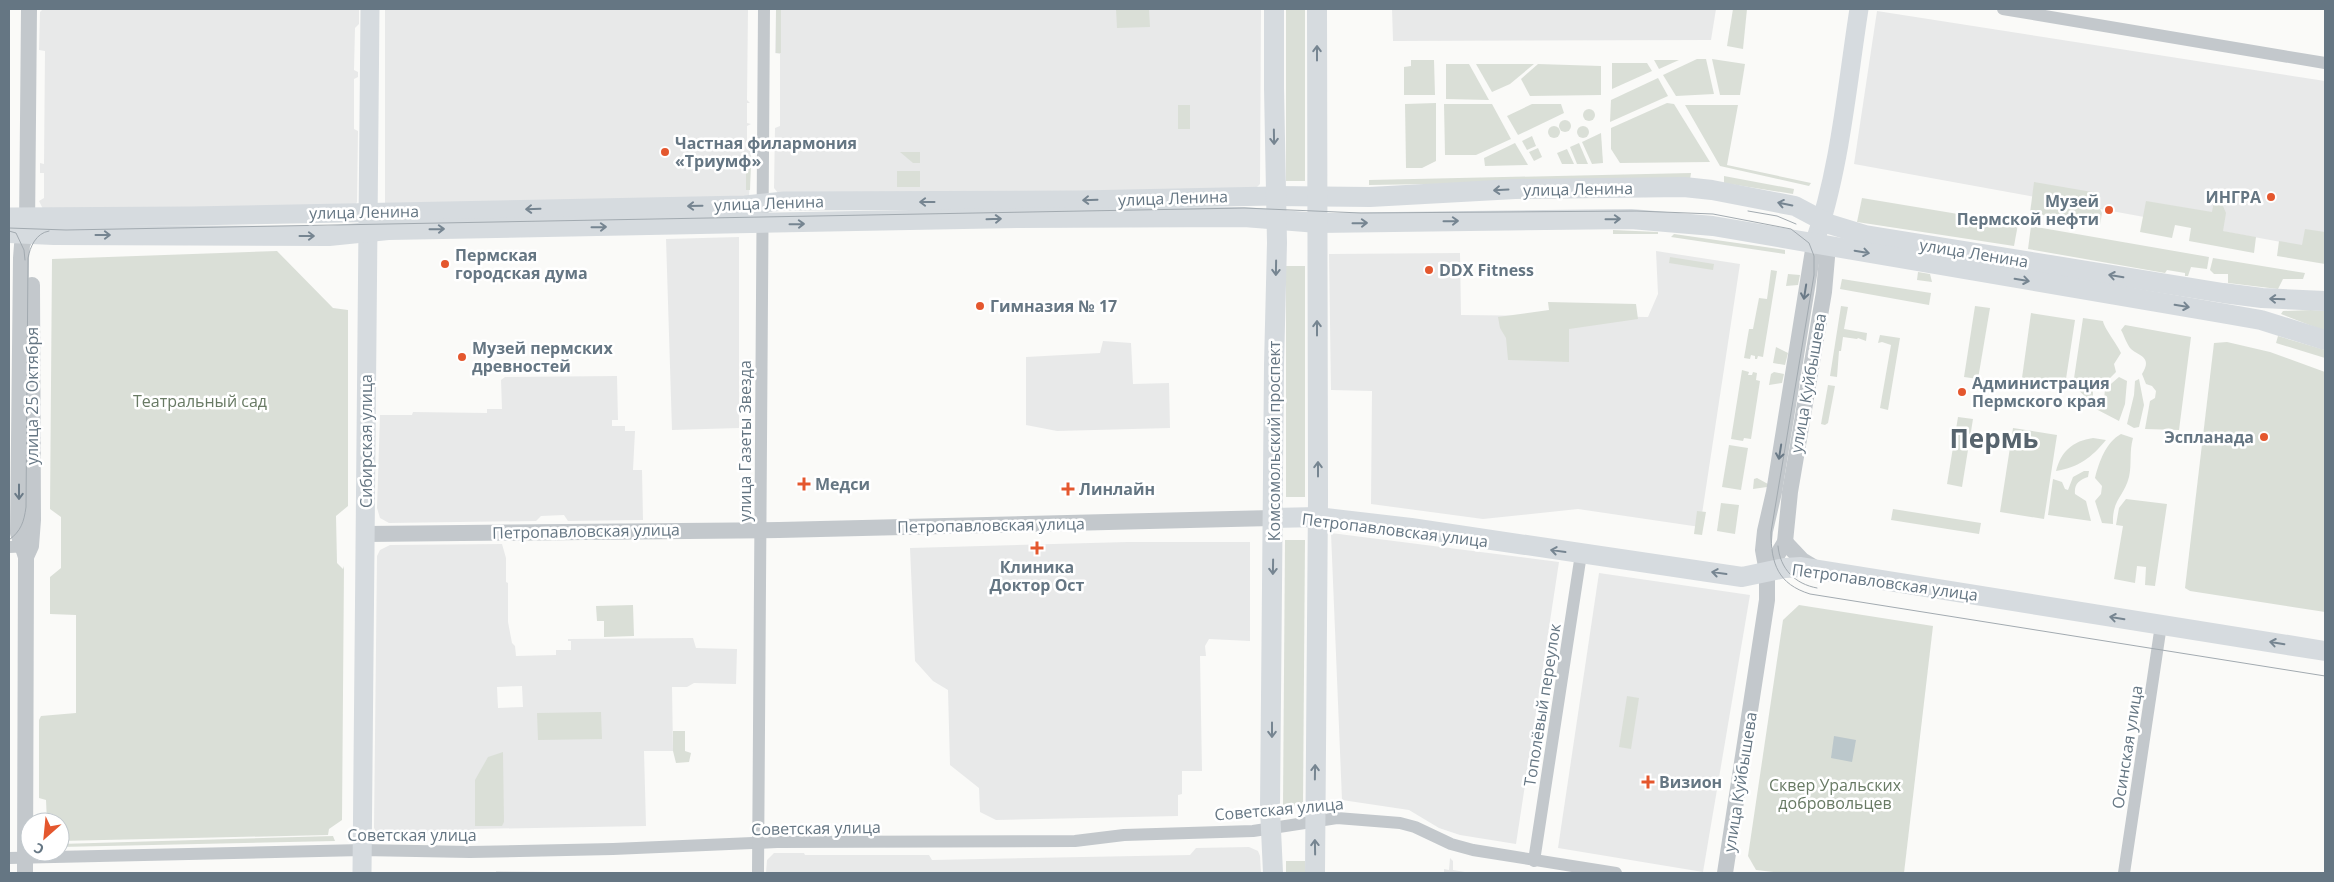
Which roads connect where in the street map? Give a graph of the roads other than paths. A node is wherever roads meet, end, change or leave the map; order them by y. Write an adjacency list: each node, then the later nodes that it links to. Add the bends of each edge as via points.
1 (29, 9): 17 (street, улица 25 Октября)
2 (370, 9): 13 (main road, Сибирская улица)
3 (764, 9): 11 (street, улица Газеты Звезда)
4 (1274, 9): 9 (main road, Комсомольский проспект, one-way to 9)
5 (1317, 9): 10 (main road, one-way to 5)
6 (1859, 9): 14 (main road, улица Куйбышева)
7 (2002, 9): 8 (street)
8 (2325, 63)
9 (1275, 196): 10 (main road, улица Ленина); 11 (main road, улица Ленина, one-way to 11); 12 (main road, Комсомольский проспект)
10 (1317, 197): 14 (main road, улица Ленина, one-way to 10, via 1789,204 1684,187); 15 (main road)
11 (762, 203): 13 (main road, улица Ленина, one-way to 13); 16 (street, улица Газеты Звезда)
12 (1276, 219): 15 (main road, улица Ленина); 16 (main road, улица Ленина, one-way to 12, via 1122,217); 21 (main road, Комсомольский проспект, one-way to 21)
13 (368, 222): 16 (main road, улица Ленина, one-way to 16); 17 (main road, улица Ленина, via 328,236); 24 (main road, Сибирская улица)
14 (1826, 222): 18 (main road, улица Куйбышева); 19 (main road, улица Ленина, one-way to 14, via 2222,293 1865,235)
15 (1318, 223): 18 (main road, улица Ленина, one-way to 18, via 1632,219 1713,226 1792,240); 22 (main road, one-way to 15)
16 (762, 224): 23 (street, улица Газеты Звезда)
17 (18, 225): 26 (street, улица 25 Октября, via 32,246)
18 (1817, 251): 20 (main road, улица Ленина, one-way to 20, via 2261,320); 25 (street, улица Куйбышева, via 1824,292 1790,492); 29 (street, улица Куйбышева, one-way to 29, via 1765,531 1763,550)
19 (2325, 301)
20 (2325, 340)
21 (1274, 518): 22 (main road, Петропавловская улица); 23 (street, Петропавловская улица); 33 (main road, Комсомольский проспект, one-way to 33)
22 (1317, 518): 27 (main road, Петропавловская улица, one-way to 22, via 1411,528); 32 (main road, one-way to 22)
23 (761, 529): 24 (street, Петропавловская улица); 34 (street, улица Газеты Звезда)
24 (366, 534): 35 (main road, Сибирская улица)
25 (1785, 542): 28 (street, via 1802,560); 29 (street, улица Куйбышева)
26 (21, 543): 38 (street, улица 25 Октября)
27 (1581, 554): 29 (main road, Петропавловская улица, one-way to 27, via 1742,577); 37 (street, Тополёвый переулок)
28 (1819, 570): 29 (main road, Петропавловская улица, via 1785,568); 30 (main road, Петропавловская улица, one-way to 28)
29 (1767, 572): 44 (street, улица Куйбышева, via 1761,649)
30 (2161, 625): 31 (main road, Петропавловская улица, one-way to 30); 45 (street, Осинская улица)
31 (2325, 651)
32 (1315, 821): 33 (street, Советская улица); 37 (street, Советская улица, via 1337,818 1400,823 1451,844); 42 (main road, one-way to 32)
33 (1271, 829): 34 (street, Советская улица, via 1124,835 1067,841); 41 (main road, Комсомольский проспект)
34 (758, 844): 35 (street, Советская улица, via 481,852); 40 (street, улица Газеты Звезда)
35 (362, 850): 38 (street, Советская улица); 39 (main road, Сибирская улица)
36 (9, 858): 38 (street, Советская улица)
37 (1534, 861): 43 (street, Советская улица)
38 (26, 865)
39 (362, 873)
40 (758, 873)
41 (1273, 873)
42 (1315, 873)
43 (1616, 873)
44 (1725, 873)
45 (2124, 873)

